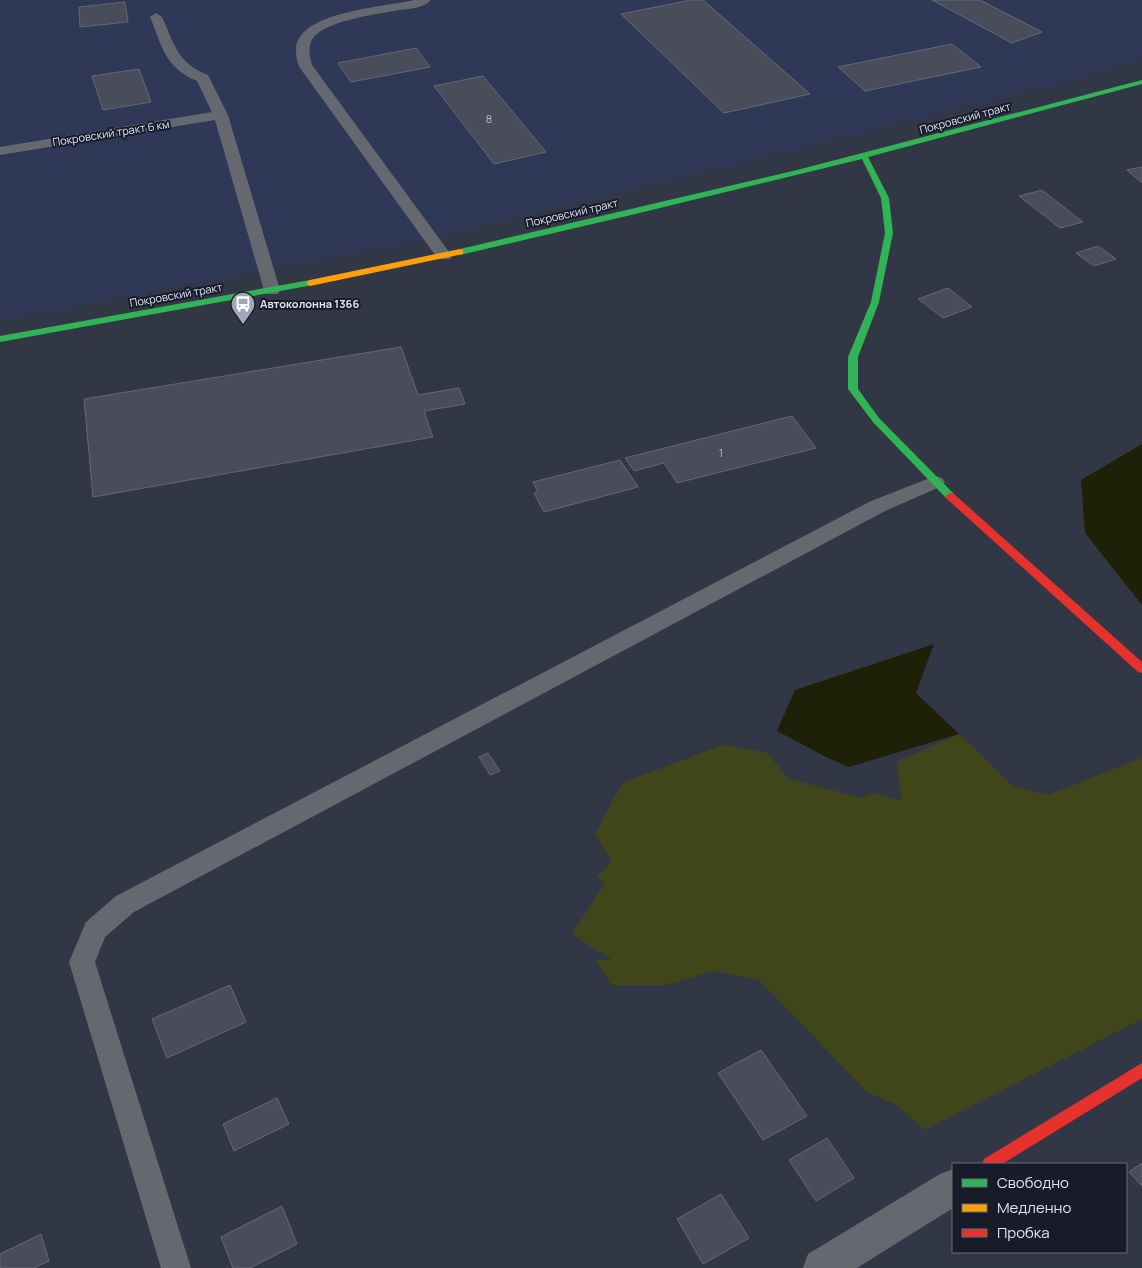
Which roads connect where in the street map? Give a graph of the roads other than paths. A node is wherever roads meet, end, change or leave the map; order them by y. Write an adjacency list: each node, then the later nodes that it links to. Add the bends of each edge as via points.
1 (425, 0): 7 (lane, via 341,18 319,26 306,37 302,50 305,64)
2 (156, 17): 4 (lane, via 176,62 203,78)
3 (1142, 82): 6 (main road, Покровский тракт)
4 (221, 115): 5 (lane, Покровский тракт 6 км); 8 (lane)
5 (0, 151)
6 (864, 158): 7 (main road, Покровский тракт); 10 (main road, via 885,198 889,233 875,302 854,357 853,389 876,420)
7 (444, 256): 8 (main road, Покровский тракт)
8 (272, 290): 9 (main road, Покровский тракт)
9 (0, 339)
10 (935, 482): 11 (main road); 15 (lane, via 878,506 125,904 95,930 82,962)
11 (1142, 669)
12 (1142, 1070): 13 (main road)
13 (991, 1163)
14 (952, 1188): 16 (street)
15 (176, 1268)
16 (822, 1268)

